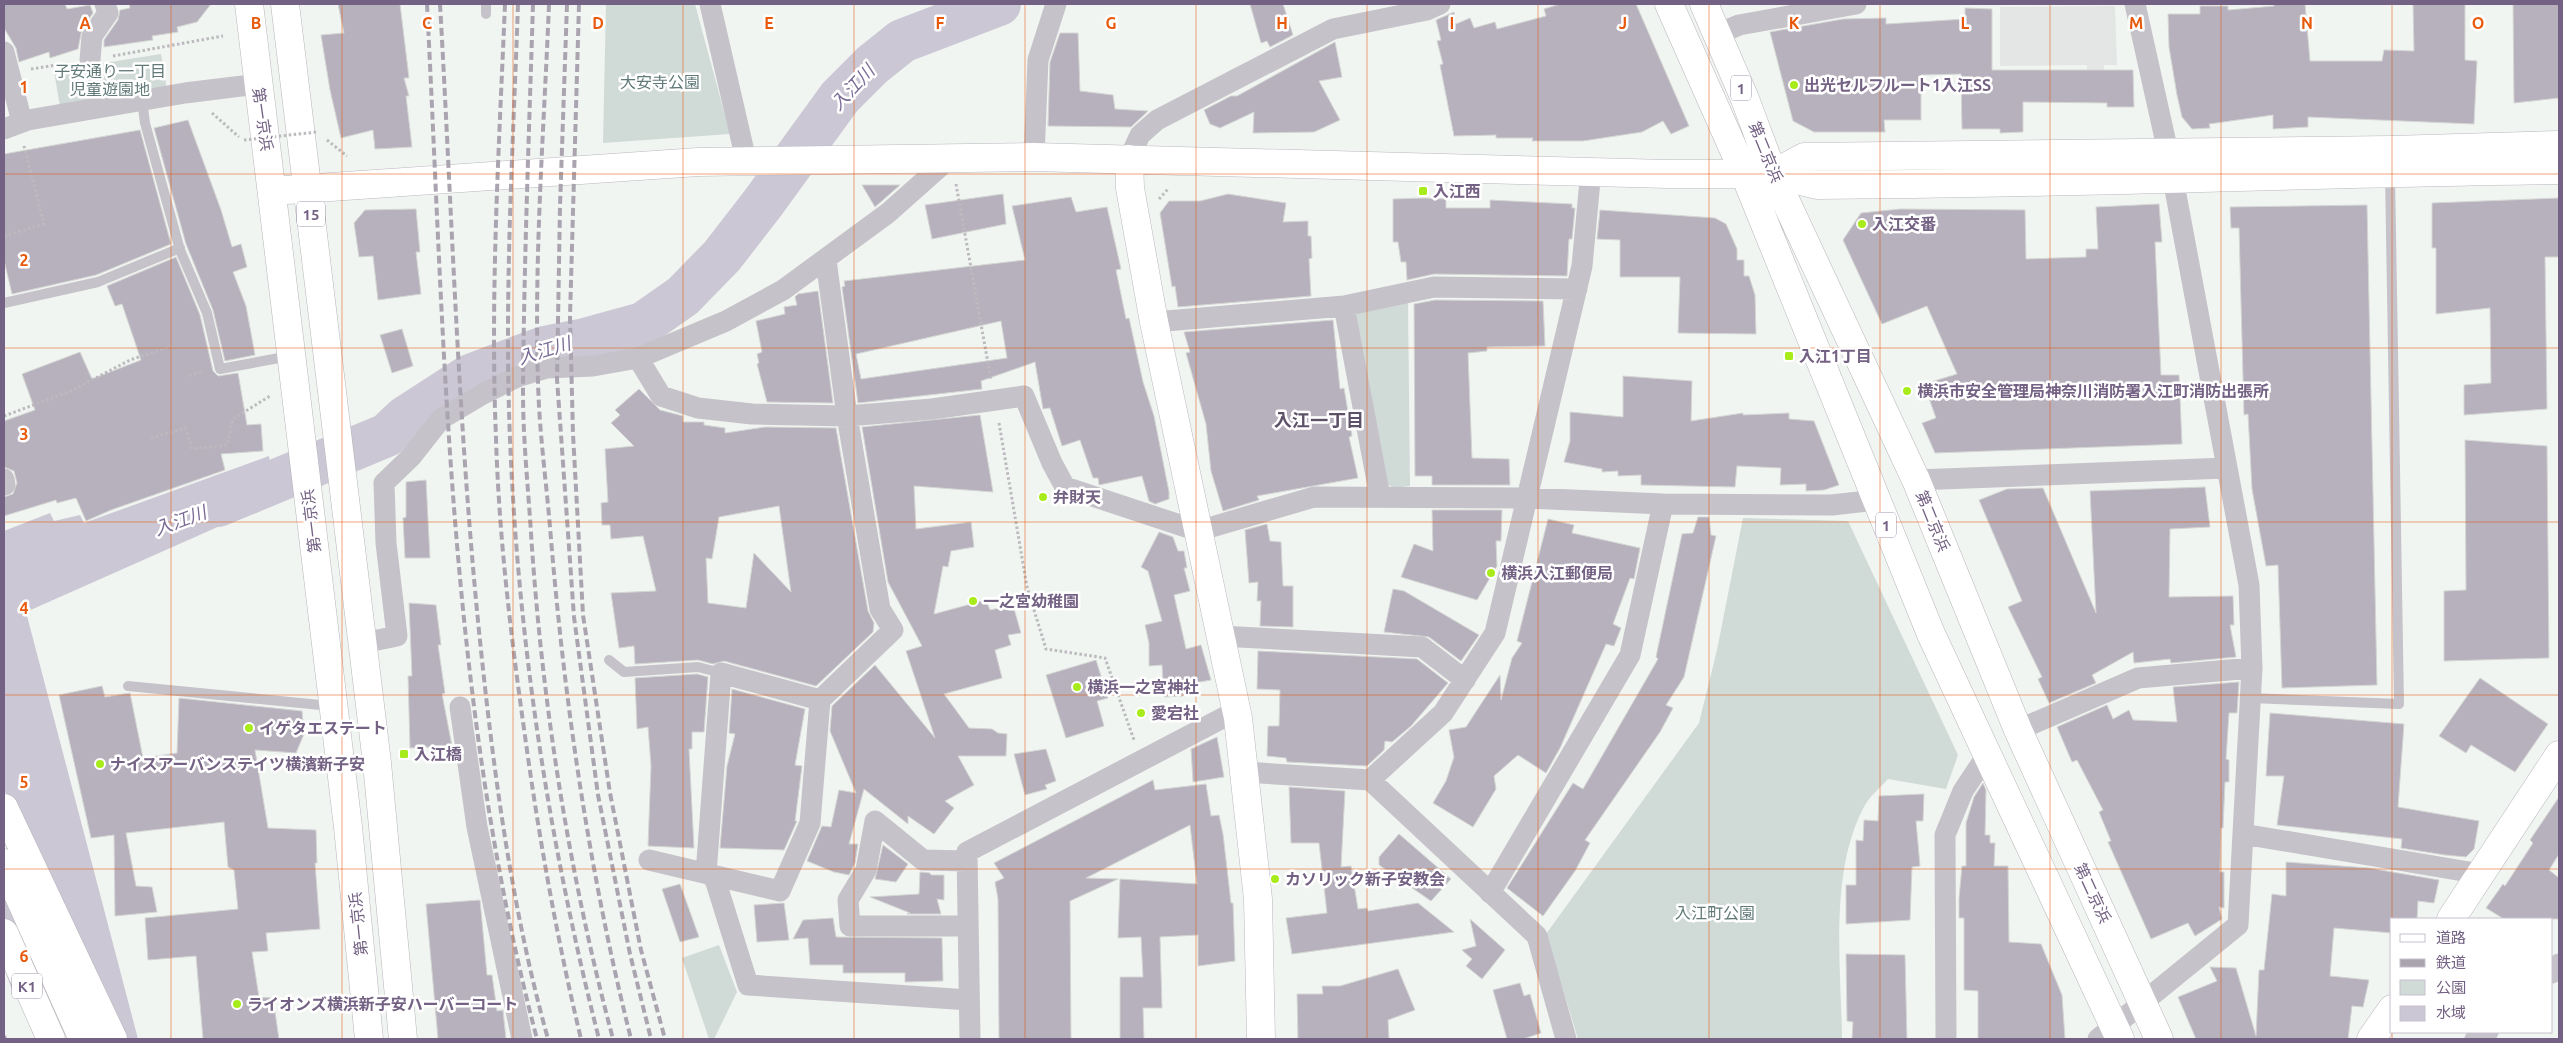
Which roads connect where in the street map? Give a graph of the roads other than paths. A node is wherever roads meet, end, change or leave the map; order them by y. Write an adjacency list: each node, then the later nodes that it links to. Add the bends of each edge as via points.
1 (105, 4): 13 (street, via 108,13 92,36)
2 (249, 4): 14 (main road, 第一京浜 / 15)
3 (284, 4): 30 (main road, 15)
4 (710, 4): 22 (street)
5 (1056, 4): 20 (street, via 1038,60)
6 (1440, 4): 21 (street, via 1427,10 1333,29 1157,120 1140,135)
7 (1669, 4): 28 (main road, 第二京浜 / 1)
8 (1704, 4): 11 (main road, 第二京浜 / 1)
9 (1856, 4): 11 (street, via 1739,25)
10 (2135, 4): 19 (street)
11 (1718, 34): 27 (main road, 第二京浜 / 1)
12 (4, 52): 15 (street)
13 (90, 60)
14 (258, 84): 16 (street); 31 (main road, 第一京浜 / 15)
15 (8, 88): 17 (street)
16 (142, 100): 17 (street); 32 (lane, via 145,123)
17 (16, 131)
18 (2559, 145): 23 (main road)
19 (2168, 152): 23 (main road); 27 (main road, via 1804,157); 29 (street)
20 (1034, 157): 21 (main road); 24 (main road)
21 (1128, 159): 25 (main road); 37 (main road, via 1130,188)
22 (746, 160): 24 (main road, via 834,159); 30 (main road)
23 (2390, 161): 26 (main road); 29 (main road); 55 (lane, via 2399,704)
24 (953, 169): 33 (street)
25 (1590, 170): 28 (main road); 34 (street)
26 (2559, 170)
27 (1774, 174): 28 (main road); 29 (main road, via 1817,185); 42 (main road, 第二京浜 / 1)
28 (1745, 175): 45 (main road, 第二京浜 / 1)
29 (2173, 180): 41 (street)
30 (308, 187): 31 (main road); 49 (main road, 15)
31 (272, 191): 38 (main road, 第一京浜 / 15)
32 (180, 248): 35 (lane, via 98,282); 38 (lane, via 207,313 220,369)
33 (826, 260): 39 (street, via 783,290 726,321); 40 (street)
34 (1577, 289): 36 (street, via 1434,287); 44 (street)
35 (4, 303)
36 (1344, 306): 37 (street); 43 (street)
37 (1154, 322): 47 (main road)
38 (291, 356): 57 (main road, 第一京浜 / 15)
39 (638, 358): 40 (street, via 661,396 698,408 752,414); 49 (street, via 593,366 547,368 517,377 440,420 384,483 386,543 397,636)
40 (847, 416): 47 (street, via 932,409 1024,396 1065,487); 56 (street, via 880,609 894,630)
41 (2226, 468): 42 (street); 51 (street, via 2249,585)
42 (1916, 480): 60 (main road, 第二京浜 / 1)
43 (1380, 497): 44 (street); 47 (street, via 1314,497)
44 (1527, 498): 46 (street); 53 (street, via 1495,634)
45 (1876, 500): 46 (street, via 1832,505); 61 (main road, 第二京浜 / 1, via 1930,634)
46 (1663, 504): 72 (street, via 1630,656)
47 (1198, 531): 48 (main road)
48 (1220, 636): 53 (street, via 1422,647); 59 (main road)
49 (363, 643): 85 (main road, 15)
50 (609, 660): 52 (lane, via 624,672 698,667)
51 (2252, 668): 55 (street); 60 (street, via 2138,678)
52 (721, 673): 56 (street); 71 (street)
53 (1464, 680): 64 (street, via 1443,713)
54 (128, 686): 57 (lane)
55 (2250, 698): 66 (street)
56 (820, 700): 71 (street, via 810,824 780,891)
57 (333, 707): 84 (main road, 第一京浜 / 15)
58 (460, 707): 86 (street, via 477,827)
59 (1236, 711): 63 (main road); 68 (street, via 967,852)
60 (2018, 730): 77 (main road, 第二京浜 / 1)
61 (1987, 755): 80 (main road, 第二京浜 / 1); 90 (street, via 1963,791 1945,834)
62 (2559, 755): 70 (main road)
63 (1244, 772): 64 (street); 88 (main road, via 1258,899)
64 (1370, 780): 72 (street)
65 (4, 808): 83 (main road)
66 (2243, 834): 70 (street); 77 (street, via 2238,925)
67 (649, 860): 71 (street)
68 (967, 860): 74 (street); 74 (street, via 923,860 875,822 866,870 848,900 850,926)
69 (4, 863): 82 (main road, K1)
70 (2481, 874): 73 (main road)
71 (710, 875): 76 (street, via 748,986)
72 (1490, 892): 89 (street, via 1537,936)
73 (2452, 918)
74 (968, 926): 76 (street)
75 (4, 933): 81 (main road, K1)
76 (969, 1000): 87 (street)
77 (2144, 1003): 80 (street); 91 (main road, 第二京浜 / 1)
78 (2390, 1012): 92 (main road)
79 (2486, 1033): 93 (street)
80 (2111, 1035)
81 (50, 1039)
82 (83, 1039)
83 (113, 1039)
84 (369, 1039)
85 (403, 1039)
86 (522, 1039)
87 (970, 1039)
88 (1261, 1039)
89 (1566, 1039)
90 (1946, 1039)
91 (2159, 1039)
92 (2372, 1039)
93 (2474, 1039)

